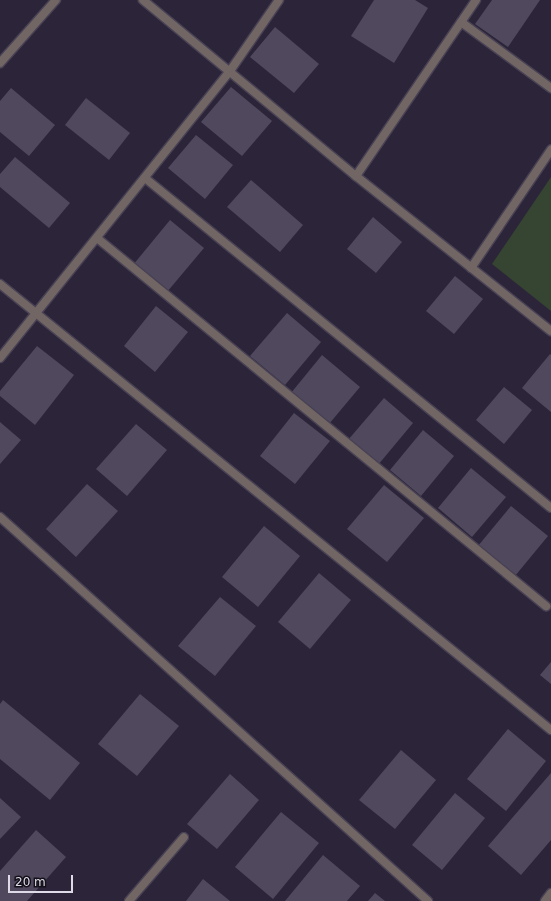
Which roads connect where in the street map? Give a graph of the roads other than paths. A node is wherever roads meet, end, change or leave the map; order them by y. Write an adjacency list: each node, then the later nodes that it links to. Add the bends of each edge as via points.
1 (56, 0): 6 (street)
2 (143, 0): 7 (street)
3 (279, 0): 7 (street)
4 (476, 0): 5 (street)
5 (461, 22): 8 (street); 10 (street)
6 (0, 63)
7 (230, 71): 10 (street); 11 (street)
8 (551, 88)
9 (551, 150): 13 (street)
10 (356, 176): 13 (street)
11 (145, 178): 12 (street); 18 (street)
12 (97, 238): 15 (street); 20 (street)
13 (471, 268): 16 (street)
14 (0, 284): 15 (street)
15 (36, 312): 17 (street); 21 (street)
16 (551, 331)
17 (0, 358)
18 (550, 504)
19 (0, 517): 25 (street)
20 (546, 606)
21 (551, 730)
22 (184, 837): 24 (street)
23 (551, 893): 26 (street)
24 (134, 900)
25 (428, 901)
26 (545, 901)

